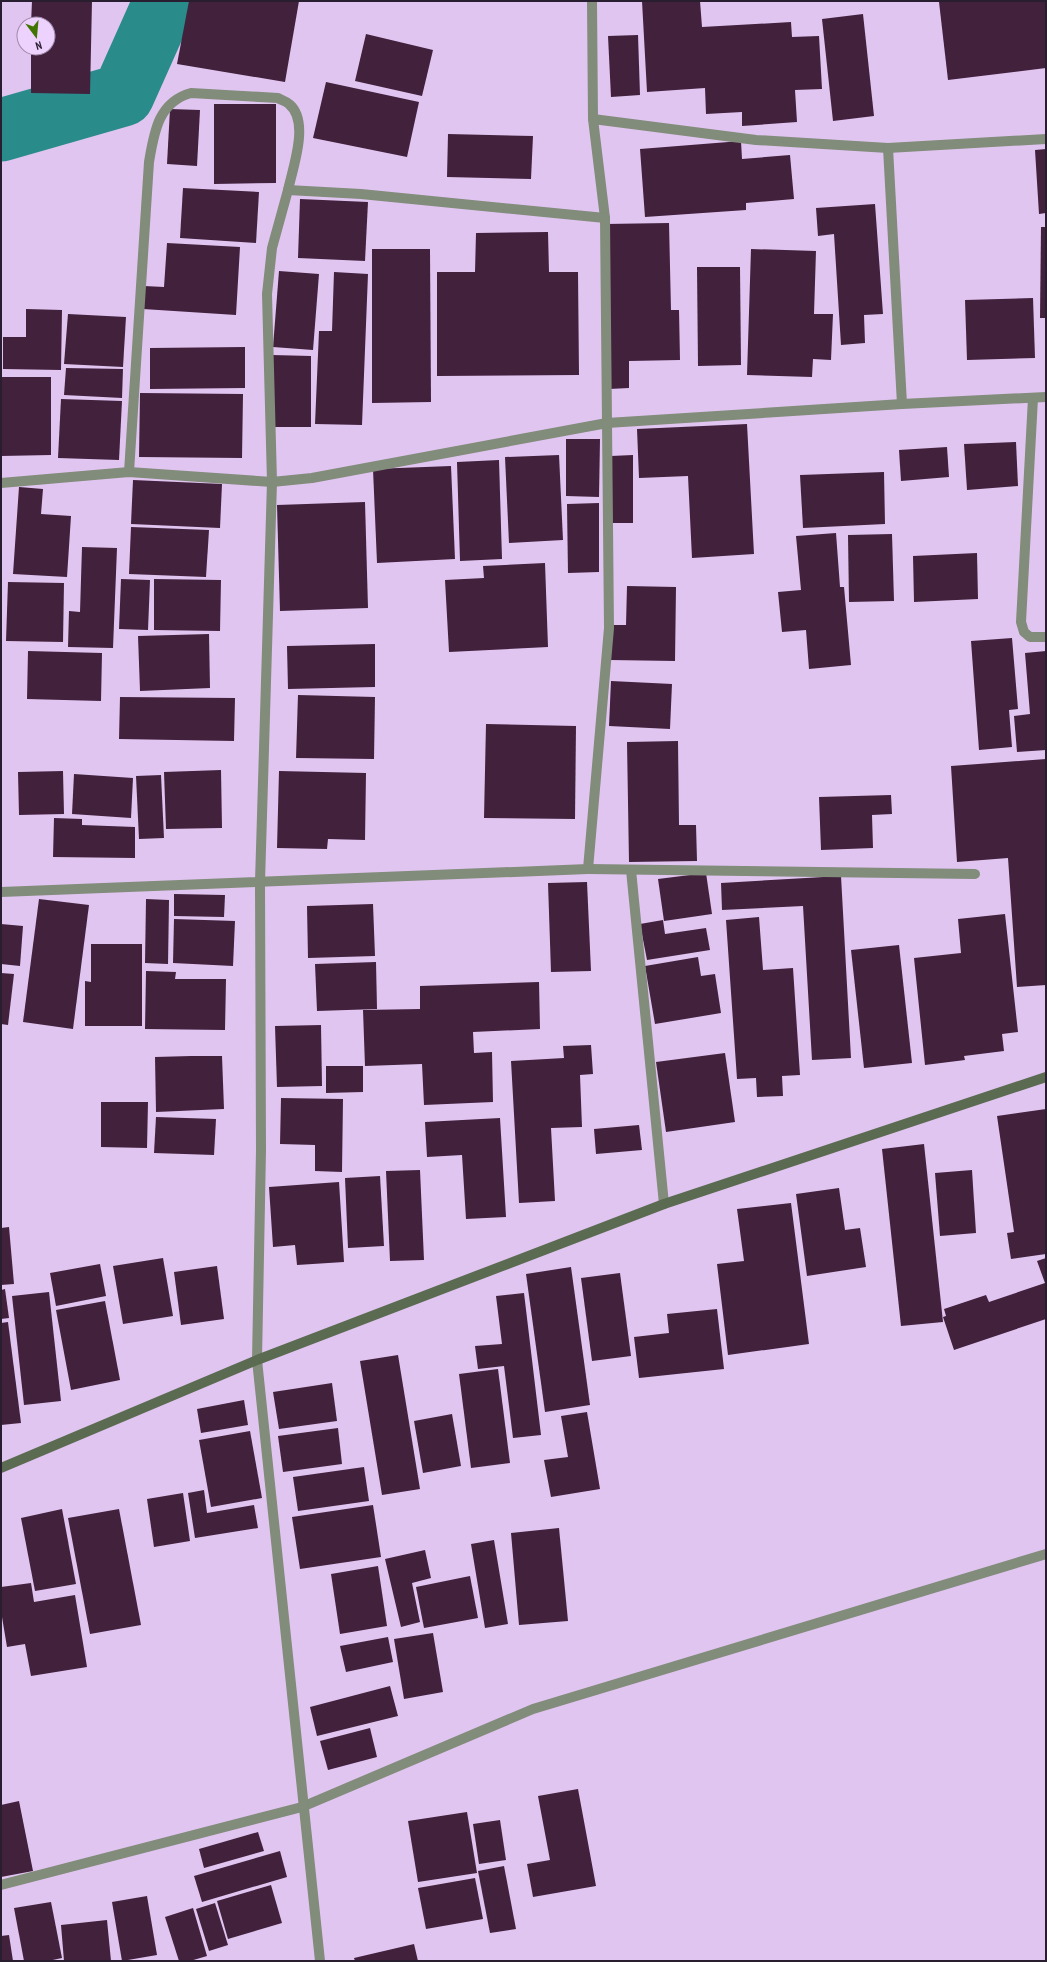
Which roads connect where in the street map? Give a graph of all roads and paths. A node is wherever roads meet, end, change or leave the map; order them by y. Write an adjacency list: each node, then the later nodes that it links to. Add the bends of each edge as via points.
1 (592, 1): 2 (street)
2 (593, 119): 4 (street, via 756,140); 6 (street)
3 (1046, 139): 4 (street)
4 (888, 148): 9 (street)
5 (288, 190): 6 (street, via 361,194); 11 (street, via 300,124 289,103 278,98 191,93 178,97 160,117 148,162); 12 (street, via 272,248 267,294)
6 (605, 218): 10 (street)
7 (1046, 397): 8 (street)
8 (1033, 398): 9 (street); 14 (street, via 1021,622 1024,632 1030,637)
9 (902, 404): 10 (street)
10 (607, 423): 12 (street, via 312,478); 15 (street, via 609,628)
11 (130, 472): 12 (street); 13 (street)
12 (272, 482): 18 (street)
13 (1, 483)
14 (1046, 637)
15 (588, 869): 16 (street); 18 (street)
16 (632, 870): 17 (street); 21 (street)
17 (975, 874)
18 (260, 882): 19 (street); 22 (street, via 261,1150)
19 (1, 892)
20 (1046, 1077): 21 (street)
21 (664, 1204): 22 (street)
22 (257, 1360): 23 (street); 25 (street)
23 (1, 1468)
24 (1046, 1554): 25 (street, via 533,1709)
25 (302, 1807): 26 (street); 27 (street)
26 (1, 1885)
27 (320, 1961)

